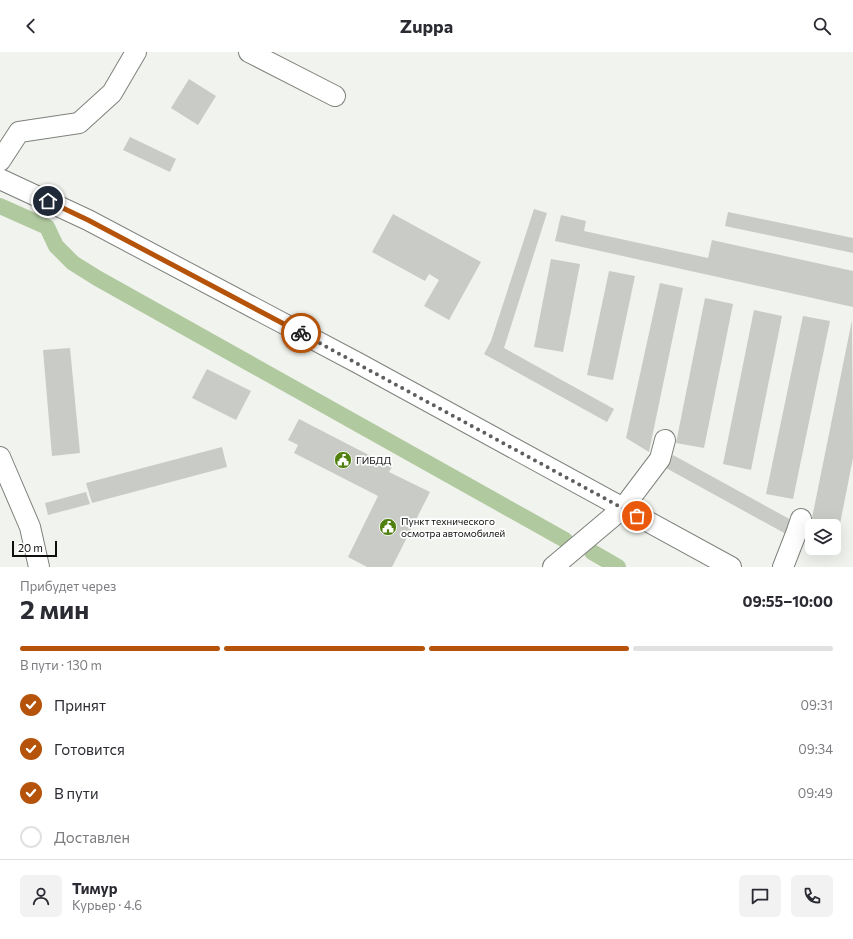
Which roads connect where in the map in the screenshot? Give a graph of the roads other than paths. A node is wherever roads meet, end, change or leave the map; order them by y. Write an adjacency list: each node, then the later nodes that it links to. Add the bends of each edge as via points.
1 (136, 52): 4 (street, via 112,93 79,123 19,132)
2 (249, 52): 3 (street)
3 (335, 96)
4 (0, 161)
5 (0, 179): 8 (street, via 88,220 358,363)
6 (665, 440): 8 (street, via 660,459)
7 (0, 457): 10 (street, via 30,527)
8 (623, 508): 11 (street); 12 (street)
9 (800, 519): 13 (street)
10 (39, 567)
11 (553, 567)
12 (731, 567)
13 (783, 567)

